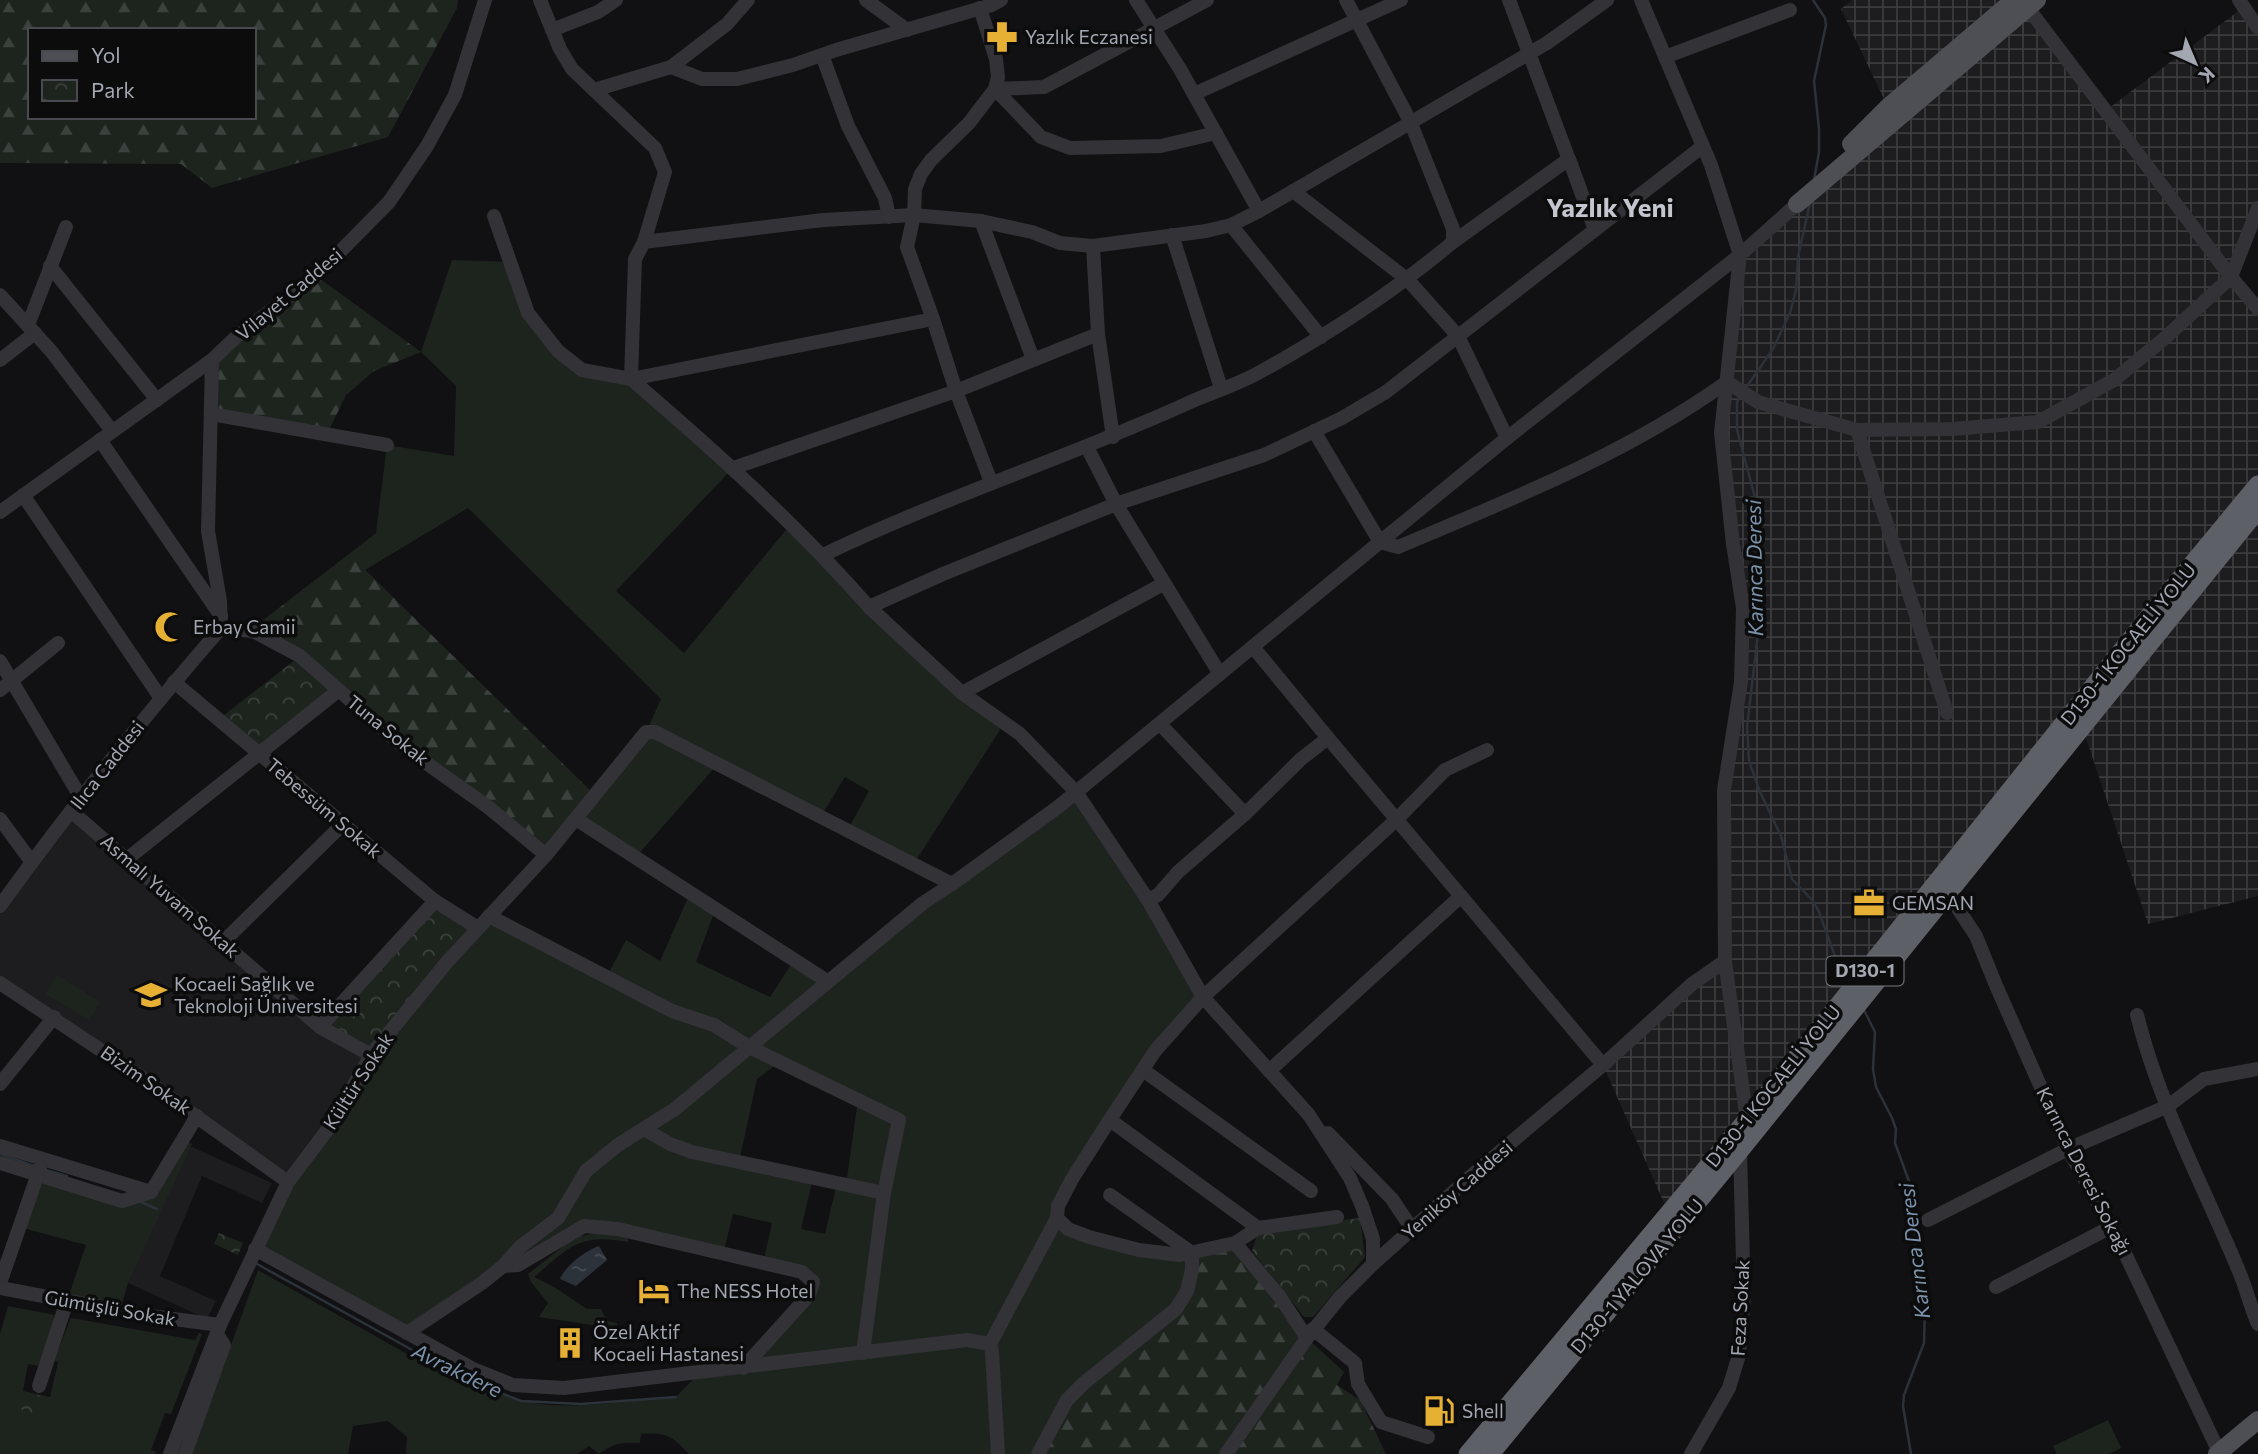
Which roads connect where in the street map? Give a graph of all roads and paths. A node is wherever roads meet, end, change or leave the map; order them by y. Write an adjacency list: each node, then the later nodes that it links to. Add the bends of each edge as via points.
1 (485, 0): 62 (street, Vilayet Caddesi, via 455,94 428,146 389,202 316,276)
2 (540, 0): 21 (street)
3 (616, 0): 21 (street)
4 (748, 0): 26 (street, via 727,24)
5 (866, 0): 22 (street)
6 (1001, 0): 16 (street)
7 (1136, 0): 20 (street)
8 (1207, 0): 20 (street)
9 (1346, 0): 18 (street)
10 (1401, 0): 18 (street)
11 (1509, 0): 23 (street)
12 (1607, 0): 23 (street)
13 (1641, 0): 25 (street)
14 (2239, 0): 19 (street)
15 (2026, 3): 35 (main road); 51 (street)
16 (980, 8): 22 (street); 27 (street, via 996,59)
17 (1790, 10): 25 (street)
18 (1356, 20): 29 (street); 30 (street)
19 (2258, 28)
20 (1155, 29): 27 (street, via 1044,87); 29 (street)
21 (552, 30): 28 (street, via 572,69)
22 (907, 30): 24 (street)
23 (1530, 53): 30 (street); 33 (street)
24 (822, 55): 26 (street, via 737,79 702,79); 40 (street, via 848,126 885,198)
25 (1665, 57): 32 (street)
26 (671, 67): 28 (street)
27 (995, 89): 31 (street, via 1041,137 1070,148 1161,146); 38 (street, via 921,174)
28 (594, 90): 46 (street, via 655,148 665,172)
29 (1194, 94): 31 (street)
30 (1410, 121): 34 (street); 47 (street, via 1453,229)
31 (1216, 133): 37 (street)
32 (1703, 146): 44 (street); 49 (street)
33 (1572, 166): 44 (street); 47 (street, via 1569,159)
34 (1293, 191): 37 (street); 52 (street)
35 (1797, 204): 49 (street)
36 (2258, 208): 51 (street)
37 (1259, 211): 42 (street)
38 (914, 215): 40 (street); 41 (street); 55 (street, via 907,247)
39 (494, 216): 63 (street, via 528,313 558,351 582,370)
40 (889, 217): 46 (street, via 823,220)
41 (981, 221): 48 (street, via 1060,243); 60 (street)
42 (1231, 225): 45 (street); 59 (street)
43 (66, 227): 50 (street)
44 (1595, 230): 58 (street)
45 (1172, 235): 48 (street); 65 (street)
46 (644, 242): 63 (street, via 635,259)
47 (1453, 242): 52 (street)
48 (1093, 246): 57 (street)
49 (1740, 255): 64 (street); 73 (street)
50 (50, 267): 56 (street); 67 (street)
51 (2231, 277): 54 (street); 69 (street, via 2113,380 2038,422)
52 (1408, 280): 58 (street); 59 (street)
53 (0, 295): 56 (street)
54 (2258, 309)
55 (933, 319): 63 (street); 66 (street)
56 (31, 329): 61 (street); 71 (street, via 51,351)
57 (1098, 334): 60 (street); 72 (street)
58 (1458, 336): 70 (street, via 1385,392); 73 (street)
59 (1321, 337): 65 (street)
60 (1033, 359): 66 (street)
61 (0, 360)
62 (212, 360): 67 (street, Vilayet Caddesi); 68 (street)
63 (631, 379): 76 (street)
64 (1732, 386): 69 (street, via 1751,398); 83 (street, via 1569,474 1398,547); 122 (street, via 1721,433 1743,608 1741,682 1724,790)
65 (1221, 388): 72 (street)
66 (956, 391): 76 (street); 77 (street)
67 (157, 400): 71 (street, Vilayet Caddesi)
68 (211, 414): 74 (street); 87 (street, via 208,531)
69 (1857, 430): 97 (street)
70 (1314, 431): 80 (street, via 1264,455); 83 (street)
71 (106, 436): 79 (street, Vilayet Caddesi); 87 (street)
72 (1113, 437): 75 (street)
73 (1507, 438): 83 (street)
74 (387, 445)
75 (1087, 447): 77 (street); 80 (street)
76 (733, 468): 84 (street)
77 (991, 482): 84 (street)
78 (2258, 485): 140 (highway, D130-1 KOCAELİ YOLU / D130-1)
79 (23, 495): 82 (street, Vilayet Caddesi); 96 (street)
80 (1116, 505): 85 (street); 86 (street)
81 (2258, 509): 114 (highway, D130-1 YALOVA YOLU / D130-1)
82 (0, 512)
83 (1380, 542): 89 (street)
84 (823, 555): 86 (street)
85 (1163, 584): 91 (street); 95 (street)
86 (869, 607): 95 (street)
87 (221, 623): 92 (street, Ilıca Caddesi); 94 (street, Tuna Sokak, via 253,631 300,656)
88 (58, 643): 93 (street)
89 (1253, 647): 91 (street); 99 (street)
90 (0, 661): 93 (street)
91 (1220, 674): 98 (street)
92 (174, 682): 96 (street, Ilıca Caddesi); 101 (street, Tebessüm Sokak)
93 (6, 686): 103 (street)
94 (339, 690): 101 (street); 110 (street, Tuna Sokak, via 401,745)
95 (962, 693): 102 (street, via 1020,734)
96 (160, 698): 103 (street, Ilıca Caddesi)
97 (1947, 713)
98 (1160, 724): 102 (street); 105 (street)
99 (1328, 738): 105 (street); 108 (street)
100 (1487, 750): 108 (street, via 1445,770)
101 (259, 752): 109 (street, Tebessüm Sokak); 111 (street)
102 (1076, 792): 113 (street); 116 (street)
103 (80, 799): 104 (street, Ilıca Caddesi)
104 (71, 811): 111 (street, Asmalı Yuvam Sokak); 112 (street, Ilıca Caddesi)
105 (1245, 814): 116 (street)
106 (0, 819): 112 (street)
107 (576, 819): 110 (street, Kültür Sokak); 113 (street, Kültür Sokak, via 646,732 655,732); 123 (street)
108 (1396, 820): 115 (street); 125 (street)
109 (343, 824): 117 (street, Tebessüm Sokak); 121 (street)
110 (546, 855): 119 (street, Kültür Sokak)
111 (127, 859): 121 (street, Asmalı Yuvam Sokak)
112 (31, 862): 118 (street, Ilıca Caddesi)
113 (952, 884): 123 (street)
114 (1947, 892): 143 (street, Karınca Deresi Sokağı, via 1976,936); 144 (highway, D130-1 YALOVA YOLU / D130-1)
115 (1461, 896): 131 (street); 134 (street)
116 (1148, 900): 125 (street)
117 (435, 901): 120 (street, Tebessüm Sokak); 128 (street)
118 (1, 903)
119 (489, 916): 120 (street, Kültür Sokak); 129 (street, via 672,1011 715,1025)
120 (478, 928): 130 (street, Kültür Sokak)
121 (223, 942): 128 (street, Asmalı Yuvam Sokak)
122 (1725, 961): 131 (street, Yeniköy Caddesi); 140 (street)
123 (827, 981): 129 (street)
124 (0, 983): 127 (street, Bizim Sokak)
125 (1203, 997): 133 (street); 134 (street)
126 (2137, 1015): 136 (street)
127 (54, 1017): 135 (street); 137 (street, Bizim Sokak)
128 (320, 1027): 130 (street, Asmalı Yuvam Sokak)
129 (749, 1047): 141 (street); 151 (street, via 900,1120)
130 (371, 1055): 148 (street, Kültür Sokak, via 331,1125)
131 (1603, 1065): 158 (street, Yeniköy Caddesi)
132 (2258, 1069): 136 (street, via 2204,1079)
133 (1143, 1070): 139 (street); 149 (street)
134 (1269, 1071): 138 (street)
135 (0, 1084)
136 (2168, 1106): 143 (street); 168 (street)
137 (197, 1115): 148 (street, Bizim Sokak); 150 (street)
138 (1309, 1115): 158 (street, via 1392,1199); 162 (street, via 1350,1178 1373,1239)
139 (1110, 1120): 153 (street, via 1072,1180); 157 (street)
140 (1746, 1120): 184 (highway, D130-1 KOCAELİ YOLU / D130-1)
141 (644, 1129): 151 (street, via 692,1152); 163 (street, via 586,1171 558,1218)
142 (0, 1146): 145 (street)
143 (2068, 1149): 155 (street); 156 (street, Karınca Deresi Sokağı)
144 (1740, 1150): 185 (highway, D130-1 YALOVA YOLU / D130-1); 186 (street, Feza Sokak, via 1744,1298 1739,1355 1729,1388)
145 (43, 1160): 147 (street); 150 (street)
146 (0, 1163): 147 (street)
147 (37, 1175): 150 (street, via 121,1201); 164 (street)
148 (288, 1182): 160 (street, Kültür Sokak)
149 (1311, 1191)
150 (151, 1192)
151 (884, 1193): 173 (street)
152 (1110, 1195): 161 (street)
153 (1057, 1217): 161 (street, via 1068,1229 1139,1250); 172 (street)
154 (1337, 1217): 157 (street)
155 (1927, 1220)
156 (2111, 1227): 165 (street); 187 (street, Karınca Deresi Sokağı)
157 (1258, 1228): 159 (street)
158 (1412, 1229): 162 (street, Yeniköy Caddesi)
159 (1235, 1243): 161 (street); 171 (street)
160 (255, 1249): 169 (street, Kültür Sokak); 170 (street)
161 (1192, 1253): 182 (street, via 1187,1291 1176,1309 1067,1400)
162 (1373, 1264): 171 (street, Yeniköy Caddesi)
163 (503, 1266): 170 (street); 174 (street, via 518,1265 584,1226 618,1229 802,1272 813,1283 809,1295)
164 (0, 1283)
165 (1996, 1287)
166 (0, 1289): 167 (street, Gümüşlü Sokak)
167 (67, 1301): 169 (street, Gümüşlü Sokak); 175 (street)
168 (2258, 1324)
169 (219, 1329): 179 (street, Kültür Sokak); 180 (street, via 224,1345)
170 (407, 1333): 174 (street, via 513,1385 564,1388)
171 (1310, 1334): 178 (street, via 1355,1363 1358,1384 1381,1422); 183 (street, Yeniköy Caddesi)
172 (989, 1344): 173 (street, via 967,1340); 181 (street, via 995,1373)
173 (863, 1353): 174 (street)
174 (743, 1368)
175 (38, 1386)
176 (2258, 1420): 187 (main road)
177 (2258, 1433): 187 (main road)
178 (1428, 1437)
179 (170, 1454)
180 (185, 1454)
181 (998, 1454)
182 (1038, 1454)
183 (1226, 1454)
184 (1468, 1454)
185 (1490, 1454)
186 (1691, 1454)
187 (2222, 1454)

